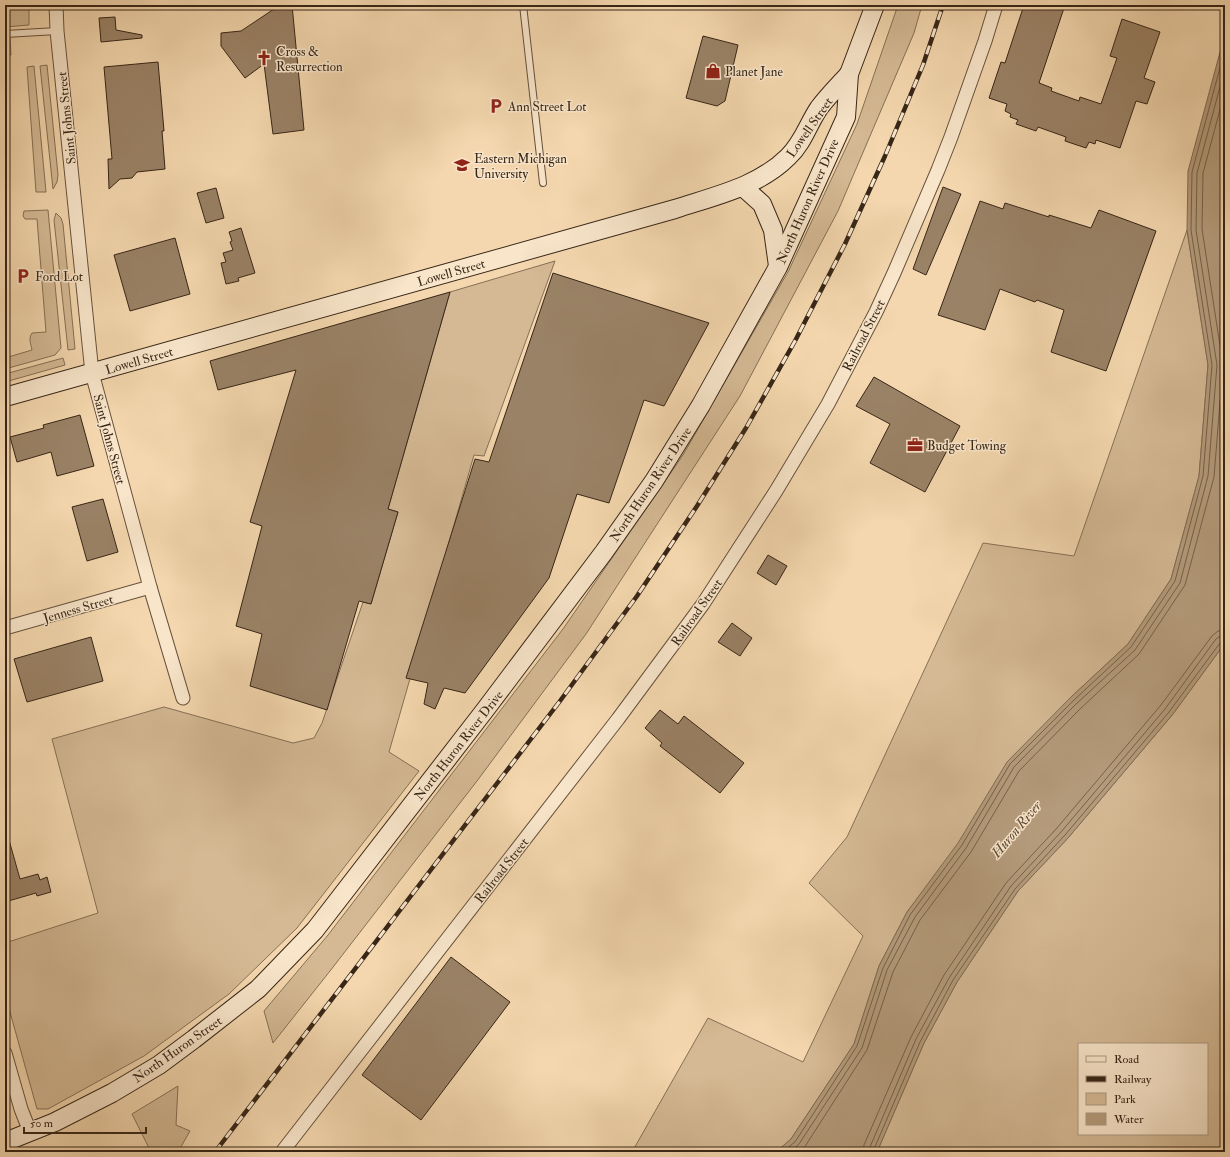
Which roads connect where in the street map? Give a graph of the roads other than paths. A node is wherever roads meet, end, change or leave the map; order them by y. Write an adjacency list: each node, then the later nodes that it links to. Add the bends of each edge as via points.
1 (56, 5): 5 (street, Saint Johns Street)
2 (523, 5): 8 (lane)
3 (875, 5): 7 (main road, North Huron River Drive)
4 (996, 5): 20 (street, Railroad Street, via 941,164 891,279 828,404 776,492 703,604 618,719)
5 (57, 30): 6 (lane); 11 (street, Saint Johns Street)
6 (5, 34)
7 (850, 74): 9 (main road, Lowell Street, via 819,109 789,157 772,171); 10 (main road, North Huron River Drive, via 846,117)
8 (542, 183)
9 (743, 187): 10 (main road, via 762,204 773,230); 11 (main road, Lowell Street, via 667,211)
10 (778, 267): 16 (main road, North Huron River Drive, via 701,405 645,494 604,552 330,911)
11 (92, 373): 12 (main road, Lowell Street); 13 (street, Saint Johns Street)
12 (5, 397)
13 (150, 587): 14 (street, Jenness Street); 15 (street, Saint Johns Street)
14 (5, 628)
15 (183, 698)
16 (258, 989): 18 (main road, North Huron Street, via 159,1065 112,1093)
17 (5, 1054): 18 (street)
18 (30, 1132): 19 (main road, North Huron Street)
19 (5, 1142)
20 (282, 1152)

